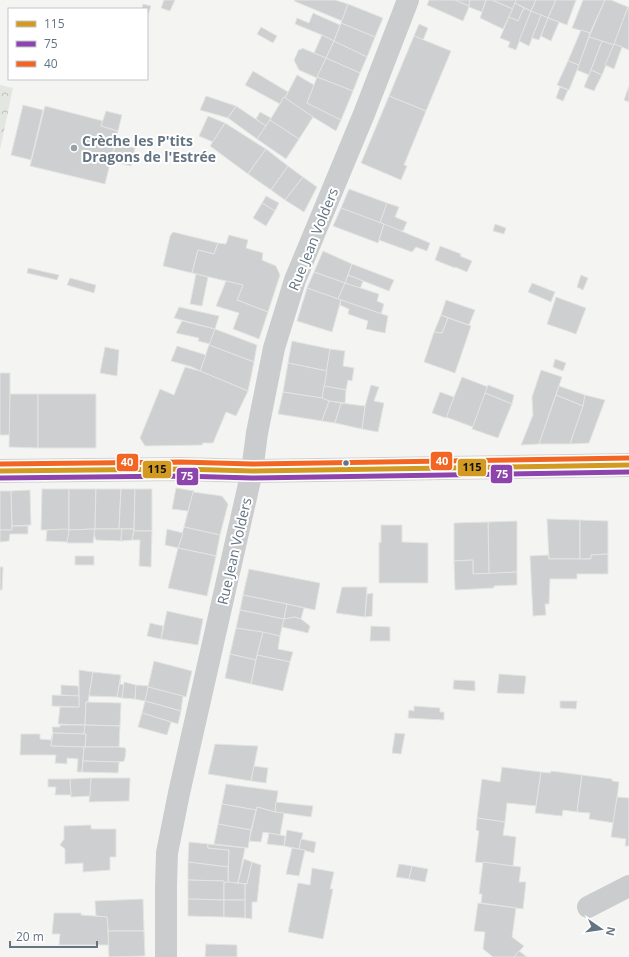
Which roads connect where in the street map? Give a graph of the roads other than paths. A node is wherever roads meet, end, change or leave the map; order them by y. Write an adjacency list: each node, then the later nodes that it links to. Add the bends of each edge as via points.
1 (408, 0): 4 (street, Rue Jean Volders, via 295,280 274,348)
2 (629, 464): 4 (main road)
3 (0, 471): 4 (main road)
4 (252, 471): 7 (street, Rue Jean Volders, via 167,853)
5 (629, 886): 6 (street)
6 (588, 907)
7 (166, 957)

